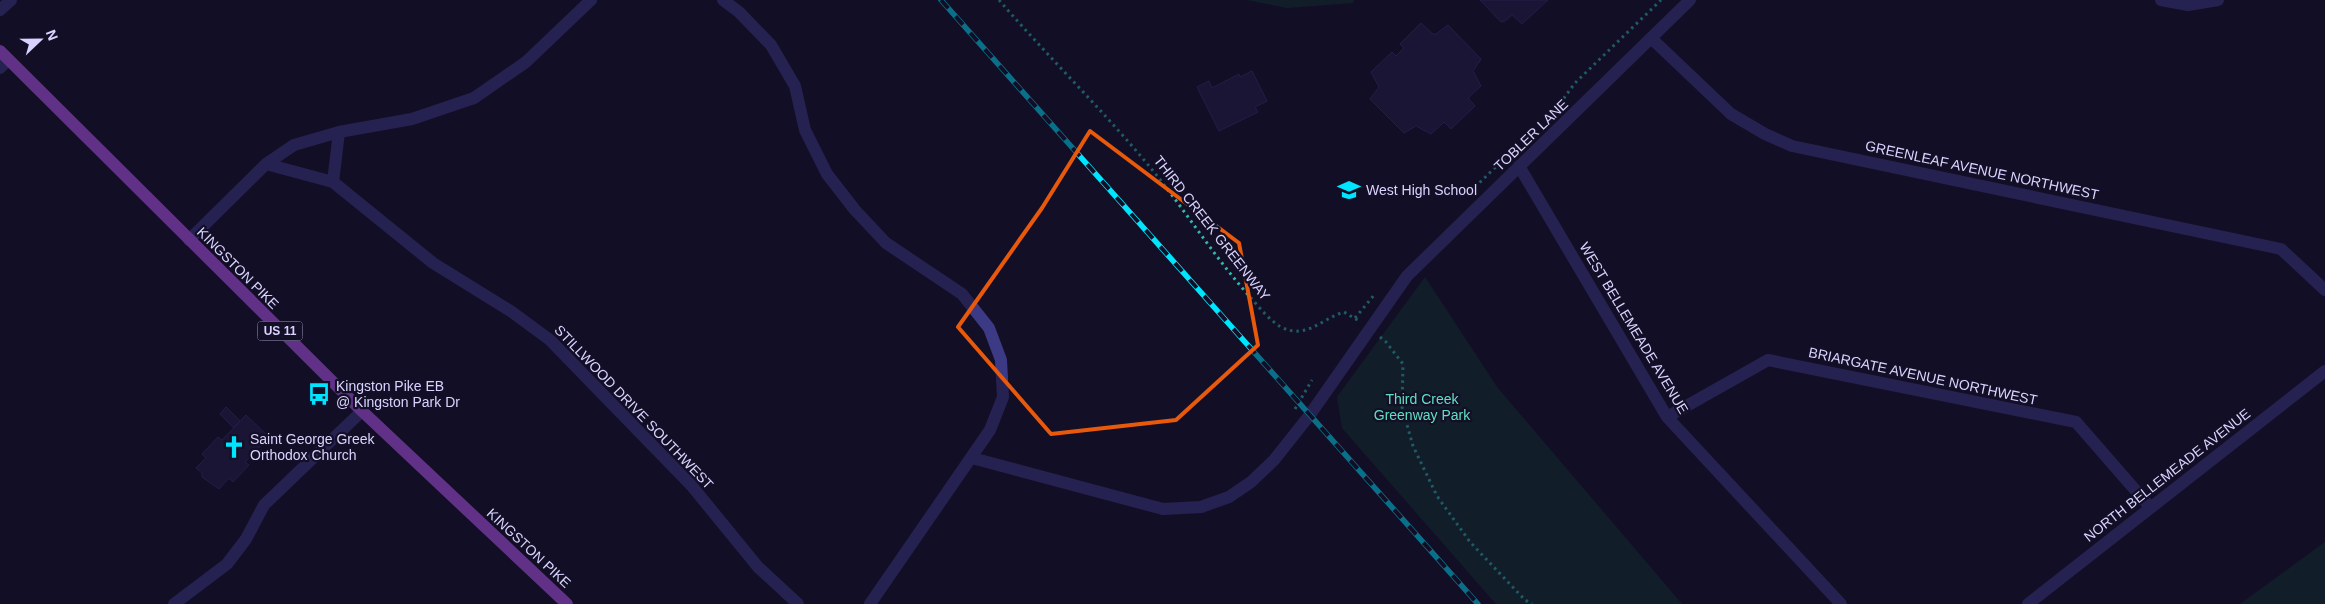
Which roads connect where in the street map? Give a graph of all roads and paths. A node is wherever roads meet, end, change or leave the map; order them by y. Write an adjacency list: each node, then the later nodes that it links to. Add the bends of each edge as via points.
1 (11, 0): 9 (street)
2 (591, 0): 14 (street, via 526,62 474,98 412,119)
3 (723, 0): 27 (street, via 771,45 796,86 806,130 827,174 855,210 886,243 962,294 989,328 1001,360 1003,397 990,430)
4 (999, 0): 22 (path, THIRD CREEK GREENWAY, via 1113,124 1235,280 1280,326 1296,332 1312,330 1331,316 1344,312)
5 (1661, 0): 12 (path, via 1575,83)
6 (1690, 0): 10 (street, TOBLER LANE)
7 (2161, 0): 8 (street, via 2188,5)
8 (2218, 0)
9 (0, 10)
10 (1651, 38): 16 (street, TOBLER LANE); 21 (street, GREENLEAF AVENUE NORTHWEST, via 1731,114 1792,146 2281,249)
11 (3, 60): 19 (main road, KINGSTON PIKE / US 11)
12 (1555, 110)
13 (1542, 122): 18 (path)
14 (339, 132): 15 (street, via 294,145); 17 (street)
15 (266, 164): 17 (street, STILLWOOD DRIVE SOUTHWEST); 19 (street)
16 (1520, 166): 23 (street, TOBLER LANE, via 1407,276); 26 (street, WEST BELLEMEADE AVENUE)
17 (333, 182): 31 (street, STILLWOOD DRIVE SOUTHWEST, via 433,263 550,340 691,485 758,567)
18 (1470, 192)
19 (189, 240): 25 (main road, KINGSTON PIKE / US 11)
20 (1379, 289): 22 (path)
21 (2325, 290)
22 (1355, 318): 23 (path)
23 (1370, 329): 27 (street, TOBLER LANE, via 1274,460 1229,497 1200,507 1163,509); 33 (path, via 1386,342 1403,364 1402,407 1413,446 1437,496 1470,542)
24 (2325, 371): 28 (street, NORTH BELLEMEADE AVENUE)
25 (362, 411): 29 (street, via 264,505 246,539 227,564); 30 (main road, KINGSTON PIKE / US 11)
26 (1668, 417): 28 (street, BRIARGATE AVENUE NORTHWEST, via 1768,360 2076,422); 34 (street, WEST BELLEMEADE AVENUE)
27 (972, 458): 32 (street)
28 (2150, 506): 35 (street, NORTH BELLEMEADE AVENUE)
29 (174, 604)
30 (567, 604)
31 (798, 604)
32 (870, 604)
33 (1532, 604)
34 (1840, 604)
35 (2028, 604)

